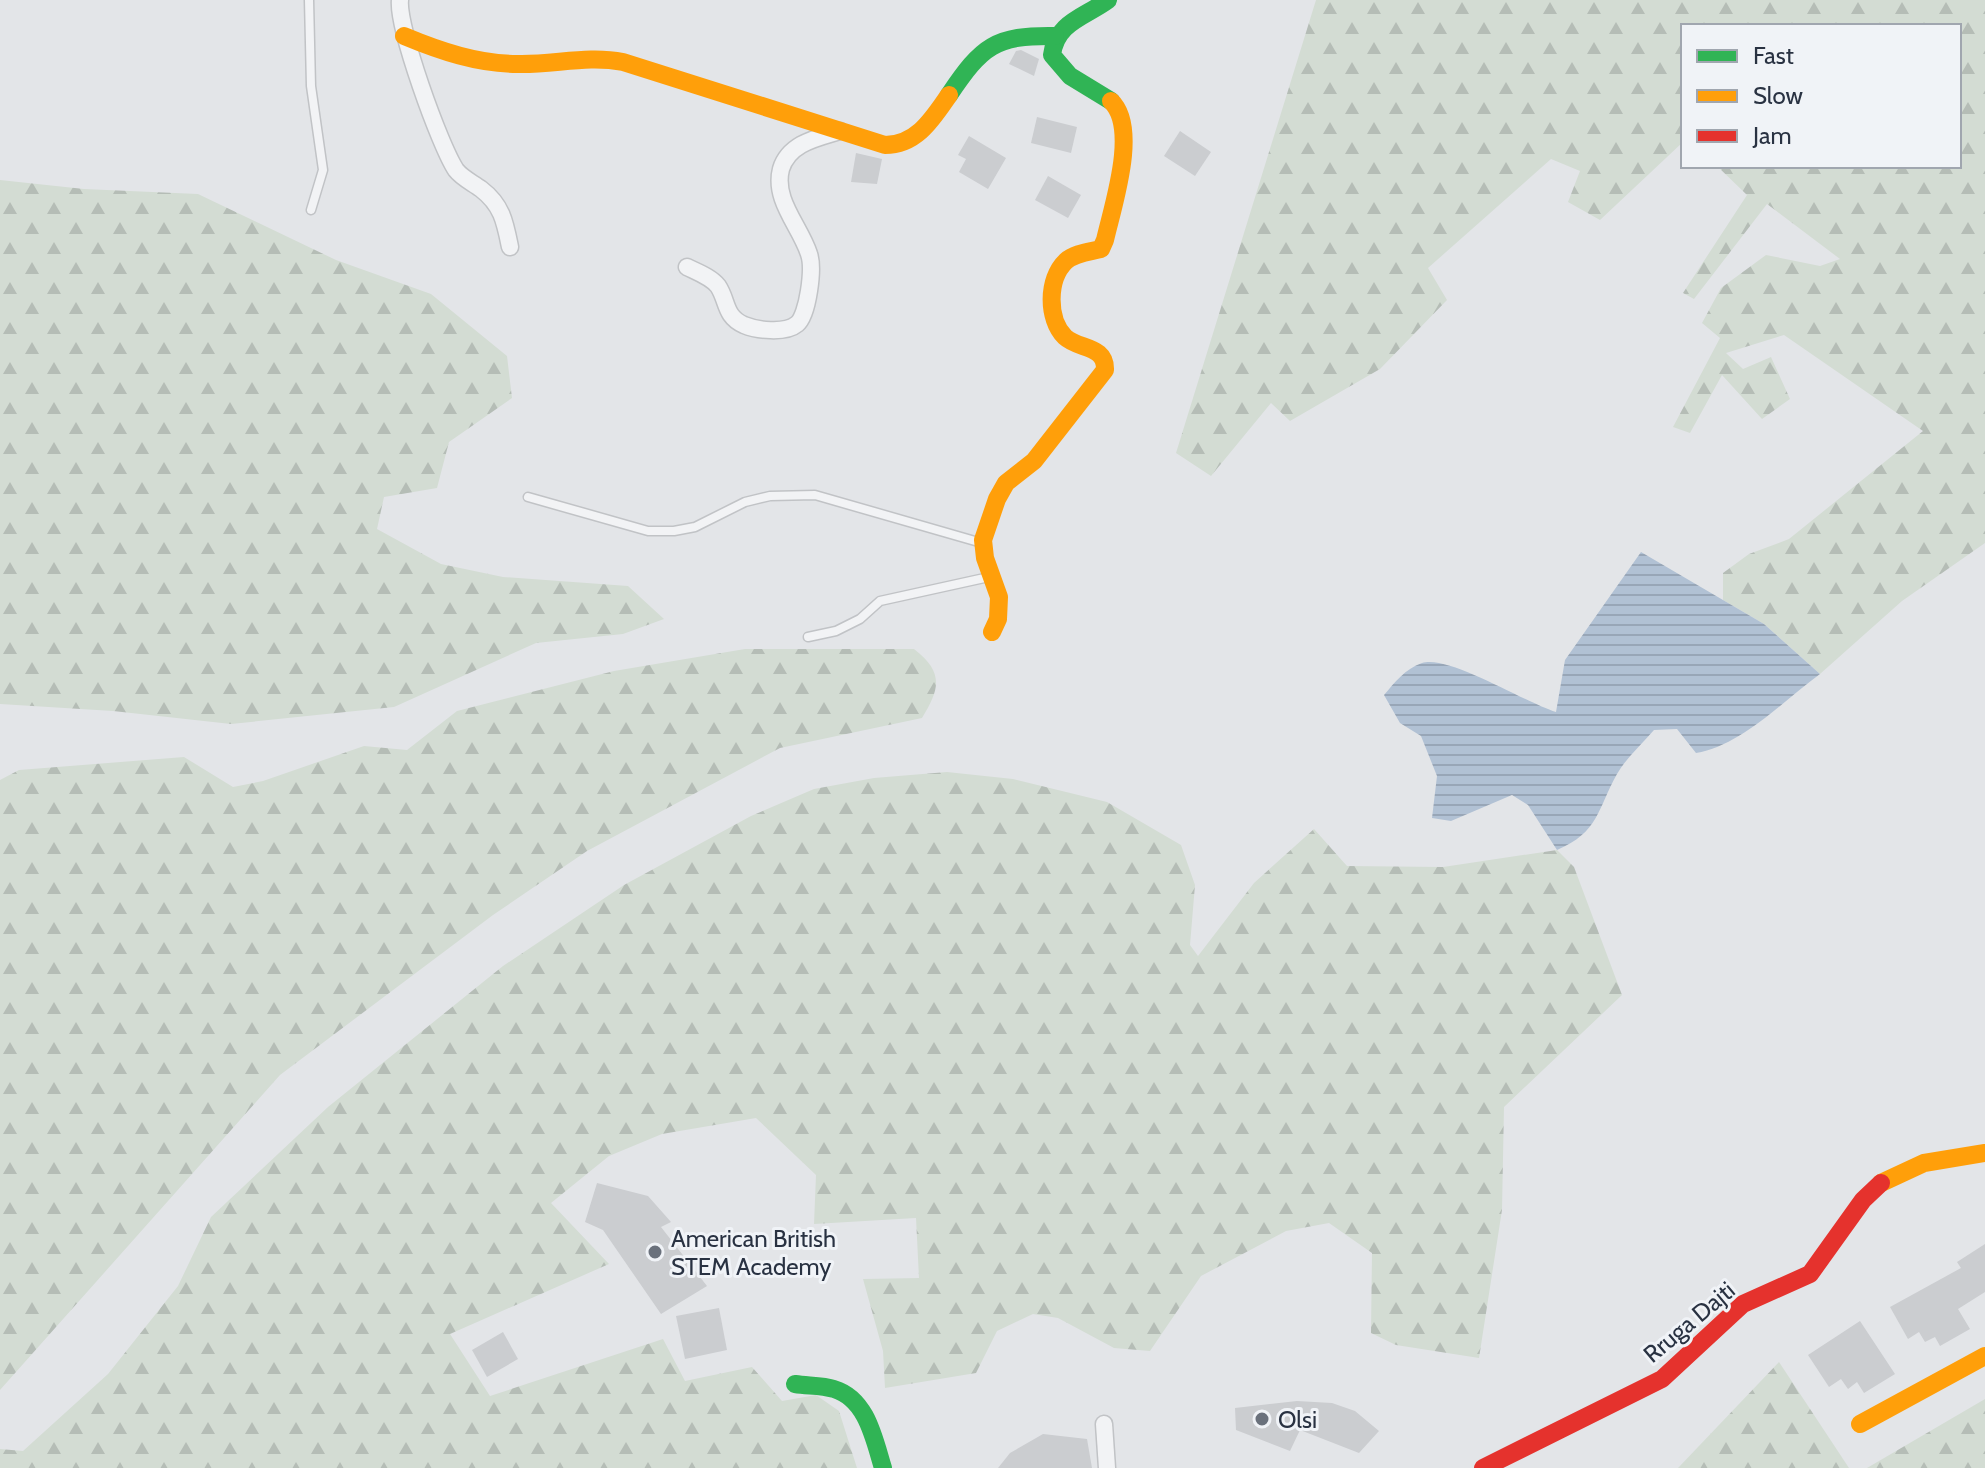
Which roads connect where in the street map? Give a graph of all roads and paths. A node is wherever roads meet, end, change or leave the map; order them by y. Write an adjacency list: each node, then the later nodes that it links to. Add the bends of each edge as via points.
1 (309, 0): 7 (lane, via 311,86 323,170)
2 (400, 0): 4 (street)
3 (1108, 0): 5 (street)
4 (404, 36): 6 (street, via 435,49 502,63 583,56 621,62); 8 (street, via 456,169 497,204)
5 (1055, 36): 6 (street, via 1020,35 995,43 973,62 913,140 895,146); 11 (street, via 1053,54 1061,70 1114,104 1124,123 1105,240 1101,249 1065,262 1057,273 1052,301 1066,338 1098,352 1106,368 1035,460 1006,482)
6 (840, 131): 9 (street, via 791,151 781,169 780,190 810,255 812,273 797,324 784,329 743,325 728,314 717,285)
7 (311, 210)
8 (510, 247)
9 (687, 267)
10 (528, 497): 11 (lane, via 648,531 674,531 695,527 745,502 815,495)
11 (982, 543): 12 (street)
12 (994, 576): 13 (street, via 1001,617); 14 (lane, via 880,601 860,619)
13 (992, 632)
14 (808, 637)
15 (1985, 1153): 22 (street, Rruga Dajti, via 1891,1173 1869,1193 1808,1275 1747,1302 1662,1379)
16 (1985, 1356): 19 (street)
17 (795, 1384): 20 (street, via 830,1388 863,1409)
18 (1104, 1424): 21 (street)
19 (1860, 1424)
20 (883, 1468)
21 (1107, 1468)
22 (1483, 1468)

